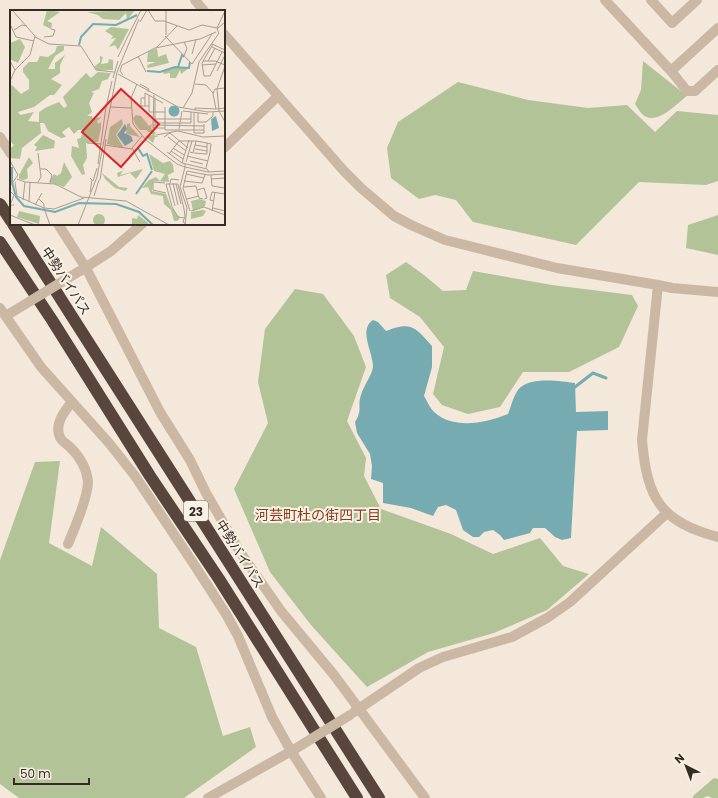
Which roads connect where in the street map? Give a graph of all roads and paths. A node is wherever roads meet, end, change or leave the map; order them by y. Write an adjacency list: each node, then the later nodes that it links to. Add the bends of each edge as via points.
1 (195, 0): 5 (street)
2 (605, 0): 9 (street)
3 (651, 0): 4 (street, via 672,23)
4 (697, 0)
5 (203, 10)
6 (718, 28): 9 (street)
7 (225, 35): 10 (street)
8 (718, 70): 9 (street, via 695,91 687,91)
9 (671, 71)
10 (278, 96): 12 (street); 21 (street, via 361,188 394,216 411,225 444,240 557,268)
11 (0, 137): 13 (street)
12 (225, 147)
13 (10, 152)
14 (0, 204): 15 (highway)
15 (10, 219)
16 (14, 225): 34 (highway, 中勢バイパス / 23)
17 (59, 225): 20 (street)
18 (141, 225): 20 (street, via 111,251)
19 (0, 242): 33 (highway, 23, via 219,579)
20 (82, 270): 24 (street, bridge); 29 (street, via 240,552 281,611 334,674)
21 (658, 285): 22 (street); 26 (street, via 642,440 648,479 656,501)
22 (718, 292)
23 (0, 308): 24 (street)
24 (7, 316): 25 (street, via 40,367)
25 (71, 403): 28 (street, via 58,424 60,438 83,464 88,483 84,502); 30 (street, via 109,443 135,476 226,614 272,717)
26 (667, 513): 27 (street, via 702,533); 29 (street, via 570,602 548,618 512,636 443,657 419,668)
27 (718, 537)
28 (68, 544)
29 (359, 709): 30 (street, bridge); 35 (street)
30 (293, 750): 31 (street); 32 (street)
31 (208, 798)
32 (321, 798)
33 (357, 798)
34 (379, 798)
35 (425, 798)

